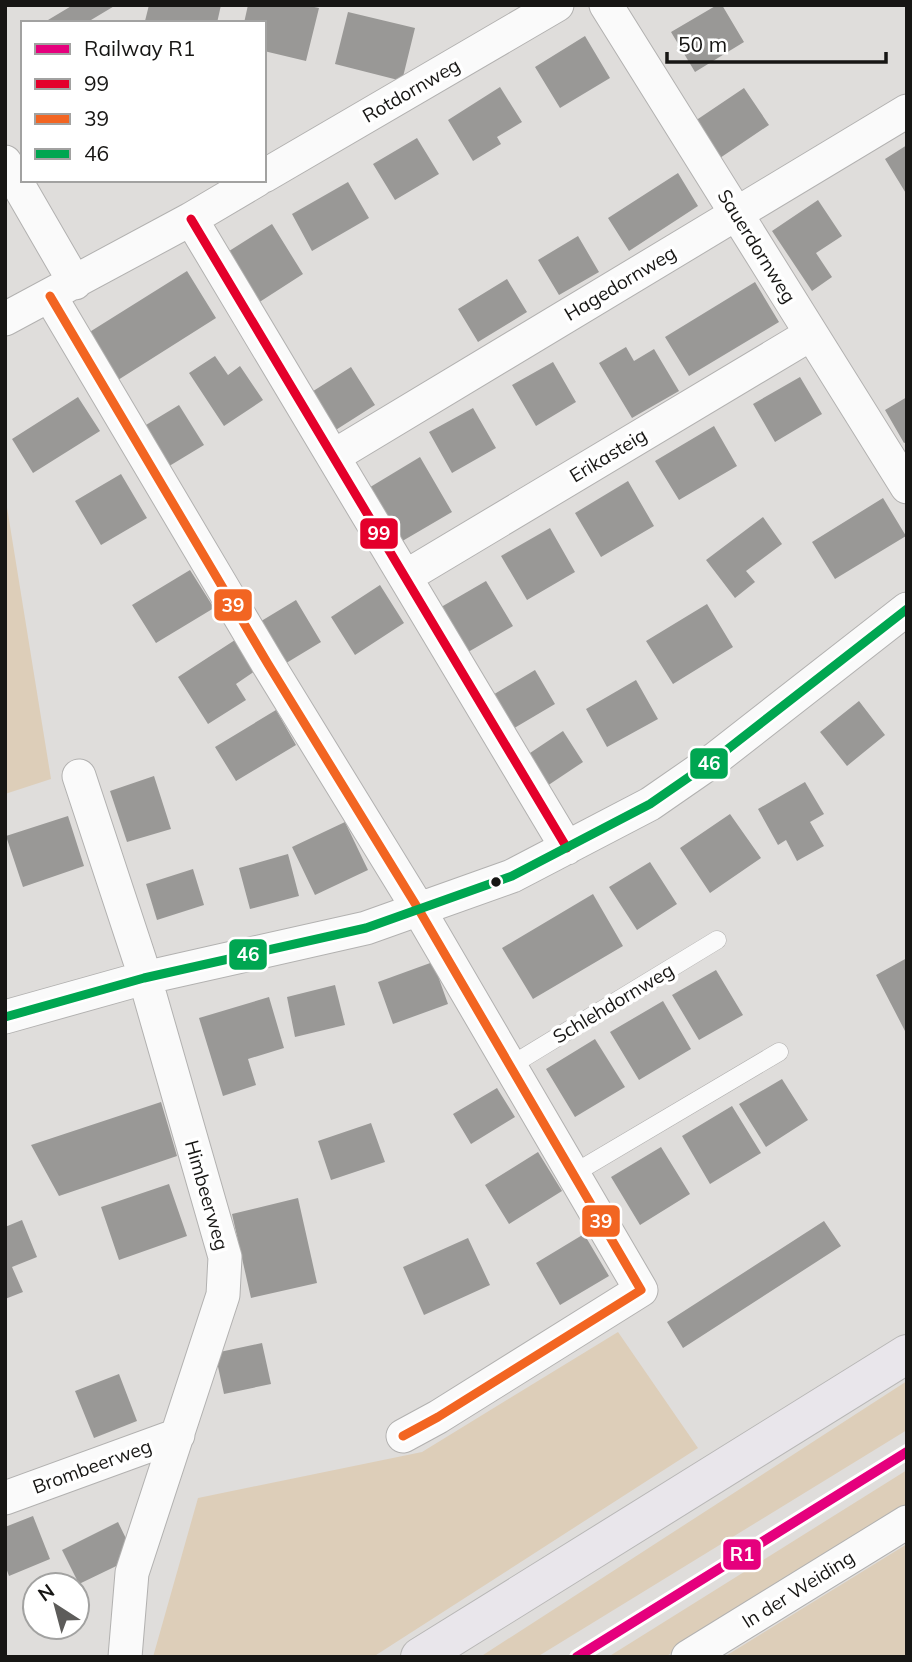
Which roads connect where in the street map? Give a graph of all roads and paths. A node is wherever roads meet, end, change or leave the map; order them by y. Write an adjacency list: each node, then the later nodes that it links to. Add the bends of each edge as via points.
1 (557, 5): 5 (street, Rotdornweg)
2 (606, 5): 7 (street, Sauerdornweg)
3 (907, 111): 7 (street, Hagedornweg)
4 (5, 162): 9 (street)
5 (266, 175)
6 (254, 182): 8 (street)
7 (736, 213): 11 (street, Sauerdornweg); 12 (street, Hagedornweg)
8 (191, 219): 9 (street); 12 (street)
9 (63, 289): 10 (street); 18 (street, via 268,664)
10 (5, 319)
11 (811, 334): 13 (street, Sauerdornweg); 14 (street, Erikasteig)
12 (334, 456): 14 (street)
13 (907, 487)
14 (405, 576): 17 (street)
15 (907, 609): 17 (street, via 715,759 650,804)
16 (79, 776): 20 (street, Himbeerweg)
17 (567, 848): 18 (street, via 512,876)
18 (419, 910): 20 (street, via 366,928); 23 (street)
19 (717, 940): 23 (lane, Schlehdornweg)
20 (144, 978): 21 (street); 26 (street, Himbeerweg, via 225,1257 223,1296)
21 (5, 1017)
22 (779, 1052): 24 (lane)
23 (510, 1066): 24 (street)
24 (573, 1174): 27 (street, via 641,1290)
25 (907, 1354): 31 (main road)
26 (178, 1435): 28 (street, Brombeerweg); 30 (street, Himbeerweg, via 132,1573)
27 (403, 1436)
28 (5, 1498)
29 (907, 1522): 32 (street, In der Weiding)
30 (125, 1657)
31 (420, 1657)
32 (688, 1657)

